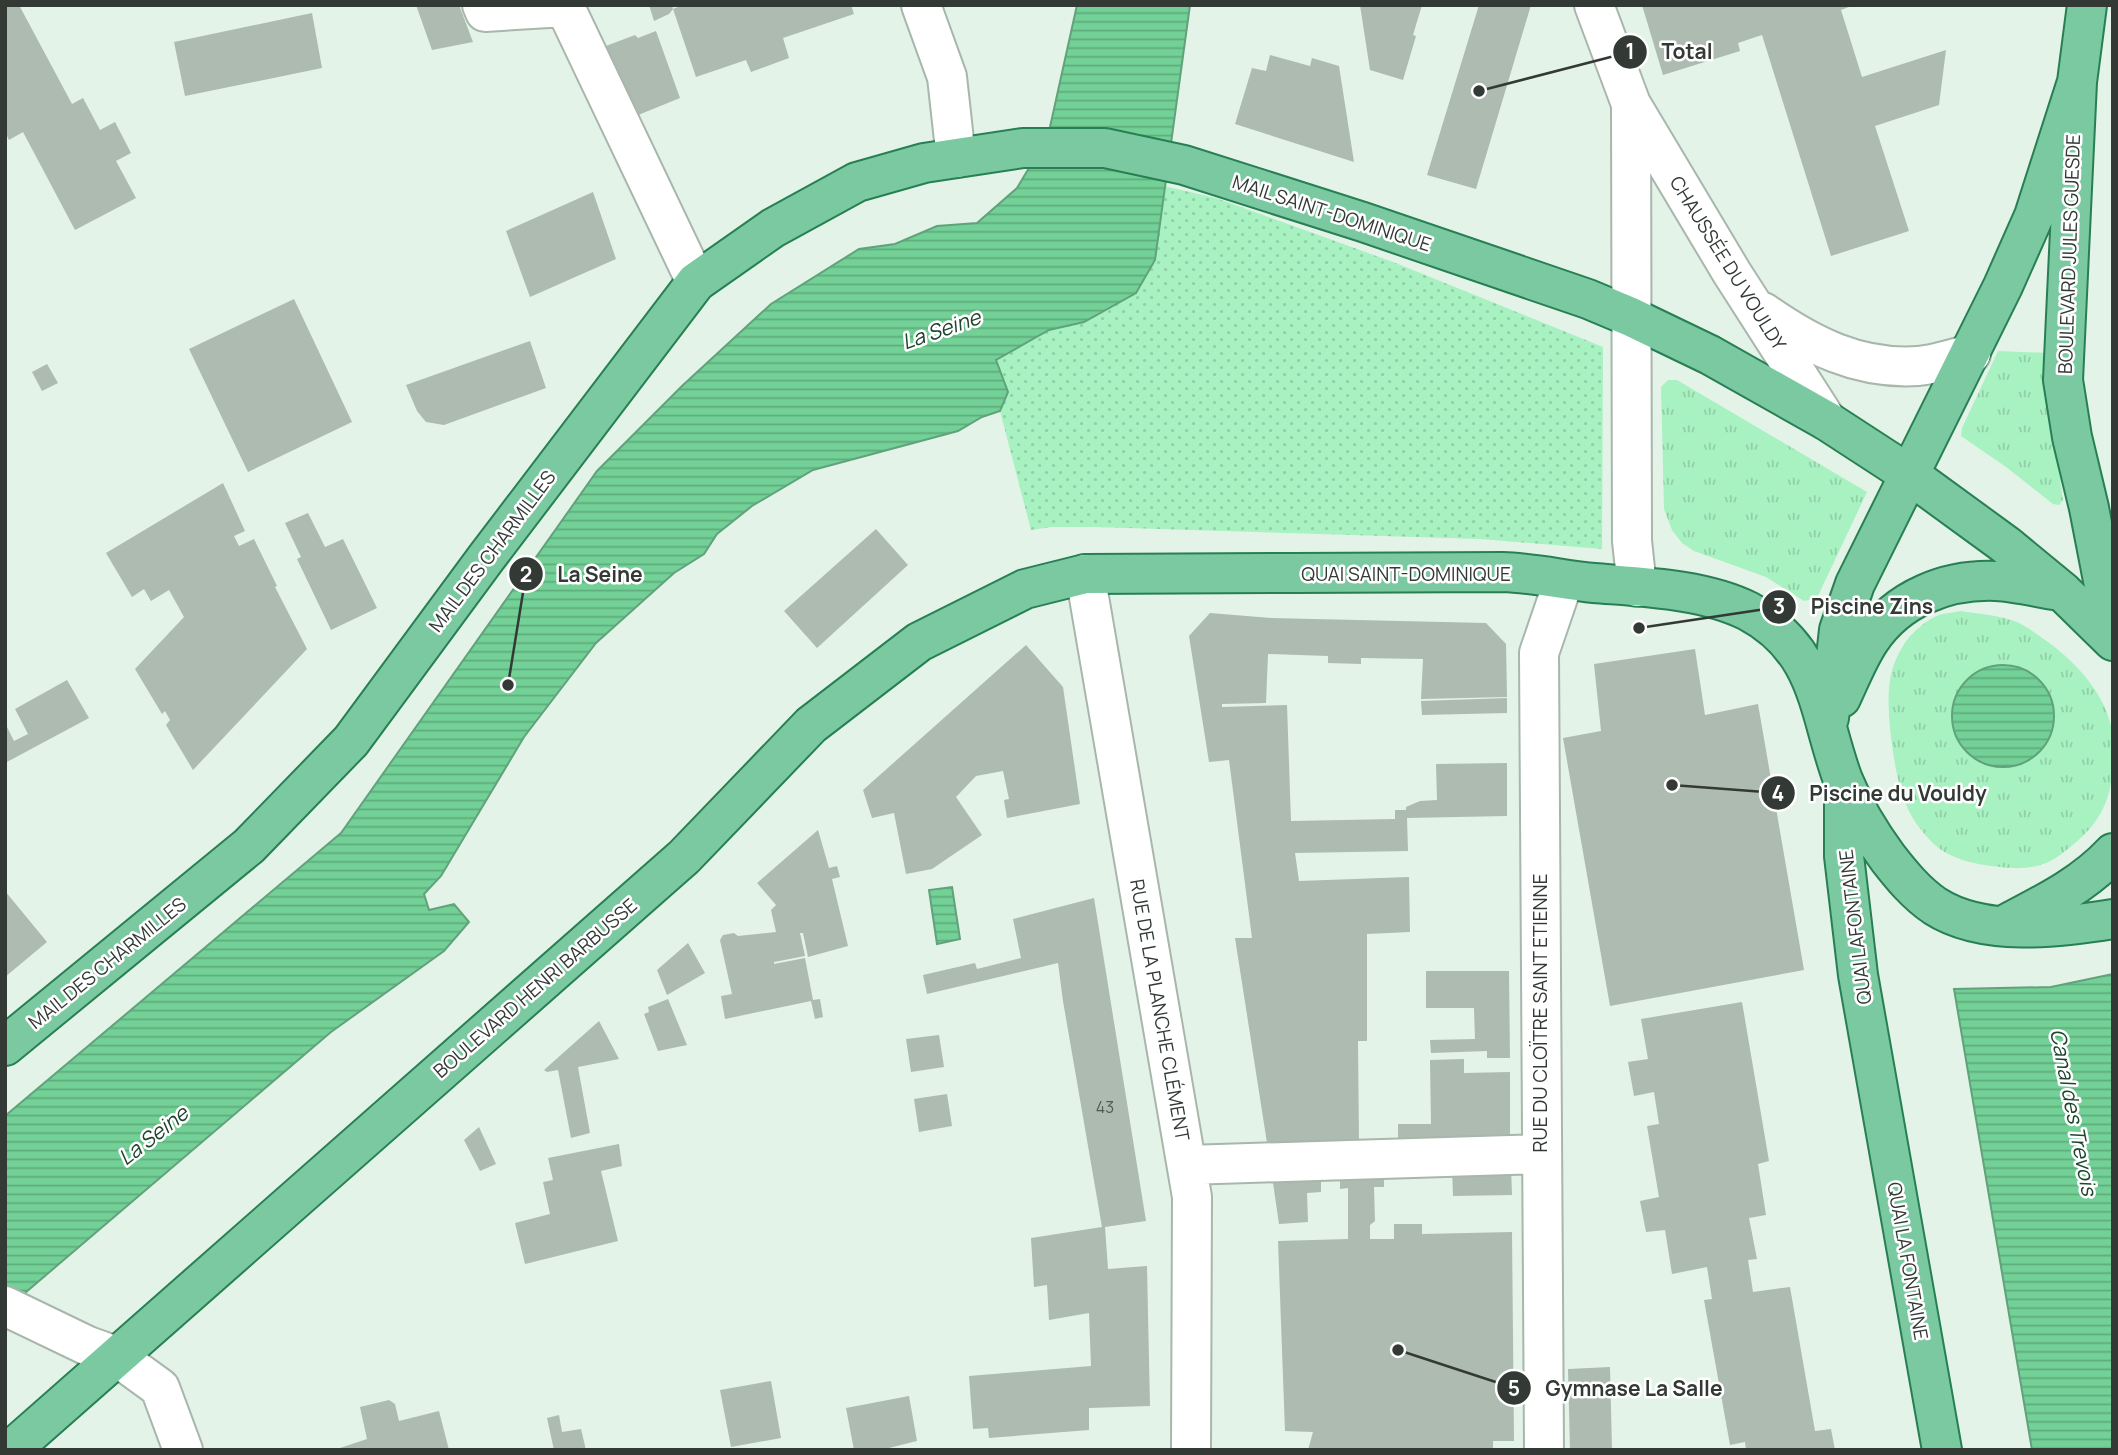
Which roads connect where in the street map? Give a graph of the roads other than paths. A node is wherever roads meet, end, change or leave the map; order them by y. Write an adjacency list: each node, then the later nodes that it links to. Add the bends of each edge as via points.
1 (482, 5): 5 (street, via 485,12)
2 (921, 5): 9 (street, via 947,77)
3 (1594, 5): 7 (street, CHAUSSÉE DU VOULDY)
4 (2087, 5): 6 (main road, BOULEVARD JULES GUESDE)
5 (566, 6): 10 (street)
6 (2077, 82): 13 (main road, BOULEVARD JULES GUESDE, via 2034,216); 16 (main road, BOULEVARD JULES GUESDE, via 2063,380 2072,437)
7 (1631, 104): 11 (street, CHAUSSÉE DU VOULDY); 12 (street, CHAUSSÉE DU VOULDY)
8 (1023, 148): 9 (main road, MAIL DES CHARMILLES); 12 (main road, MAIL SAINT-DOMINIQUE, via 1105,148 1197,170 1521,275)
9 (956, 158): 10 (main road, MAIL DES CHARMILLES, via 857,182 774,228)
10 (696, 282): 28 (main road, MAIL DES CHARMILLES, via 351,741 249,846)
11 (1753, 305): 13 (street, via 1817,347 1850,358 1919,366); 14 (street, CHAUSSÉE DU VOULDY)
12 (1631, 317): 14 (main road, MAIL SAINT-DOMINIQUE); 19 (street, via 1632,541)
13 (1970, 354): 15 (main road, BOULEVARD JULES GUESDE)
14 (1827, 421): 15 (main road, MAIL SAINT-DOMINIQUE)
15 (1910, 475): 20 (main road, MAIL SAINT-DOMINIQUE); 23 (main road, BOULEVARD JULES GUESDE, via 1855,584 1839,630)
16 (2101, 517): 21 (main road, BOULEVARD JULES GUESDE)
17 (1085, 574): 18 (main road, QUAI SAINT-DOMINIQUE, via 1504,572); 31 (street, RUE DE LA PLANCHE CLÉMENT); 33 (main road, BOULEVARD HENRI BARBUSSE, via 1025,589 919,642 811,725 684,857)
18 (1564, 580): 19 (main road, QUAI SAINT-DOMINIQUE); 30 (street, RUE DU CLOÏTRE SAINT ETIENNE, via 1539,653)
19 (1637, 587): 23 (main road, QUAI SAINT-DOMINIQUE, via 1712,597 1748,612 1780,633 1803,661)
20 (2063, 592): 22 (main road, MAIL SAINT-DOMINIQUE); 23 (main road, via 1997,581 1950,583 1917,598 1892,614 1870,640)
21 (2113, 632)
22 (2113, 641)
23 (1828, 725): 24 (main road, QUAI SAINT-DOMINIQUE)
24 (1844, 780): 27 (main road, via 1874,839 1908,884 1936,907); 29 (main road, QUAI LAFONTAINE, via 1844,856)
25 (2113, 853): 27 (main road, via 2069,890)
26 (2113, 919): 27 (main road, via 2074,926)
27 (2000, 927)
28 (5, 1046)
29 (1875, 1072): 38 (main road, QUAI LA FONTAINE)
30 (1541, 1154): 31 (street); 37 (street, RUE DU CLOÏTRE SAINT ETIENNE)
31 (1187, 1165): 36 (street, RUE DE LA PLANCHE CLÉMENT, via 1192,1197)
32 (5, 1306): 33 (street)
33 (102, 1351): 34 (main road, BOULEVARD HENRI BARBUSSE); 35 (street, via 160,1388)
34 (11, 1450)
35 (183, 1450)
36 (1191, 1450)
37 (1544, 1450)
38 (1942, 1450)

